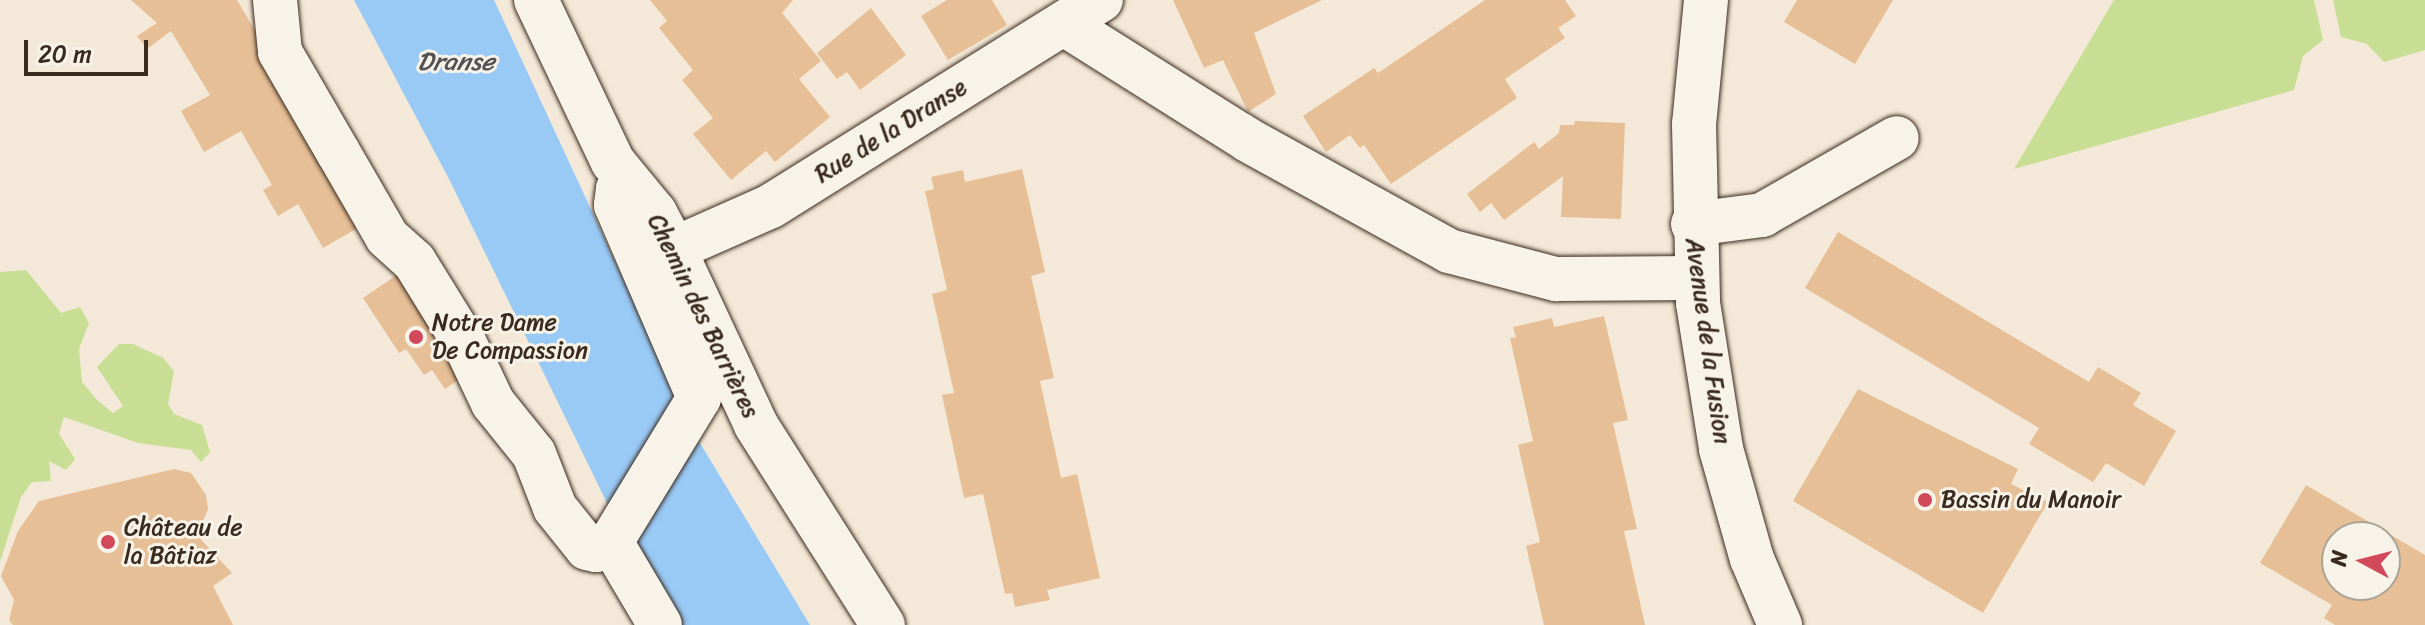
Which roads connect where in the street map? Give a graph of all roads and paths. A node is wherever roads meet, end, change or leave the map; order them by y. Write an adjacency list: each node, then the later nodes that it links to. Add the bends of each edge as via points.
1 (275, 0): 11 (street, via 280,52 387,237 414,261 464,342 485,388 534,454 555,508 578,538 596,550)
2 (536, 0): 7 (street, Chemin des Barrières)
3 (1101, 0): 5 (street, Rue de la Dranse)
4 (1706, 0): 8 (street, Avenue de la Fusion, via 1694,124)
5 (1064, 24): 9 (street, Rue de la Dranse, via 771,206); 10 (street, via 1248,140 1449,251 1556,279)
6 (1897, 138): 8 (street, via 1762,215)
7 (627, 181): 9 (street, Chemin des Barrières, via 655,213); 11 (street, via 618,189 616,205 699,398)
8 (1693, 224): 10 (street, Avenue de la Fusion)
9 (674, 249): 13 (street, Chemin des Barrières, via 756,425)
10 (1696, 278): 14 (street, Avenue de la Fusion, via 1721,449 1752,559)
11 (611, 542): 12 (street)
12 (660, 625)
13 (883, 625)
14 (1780, 625)

